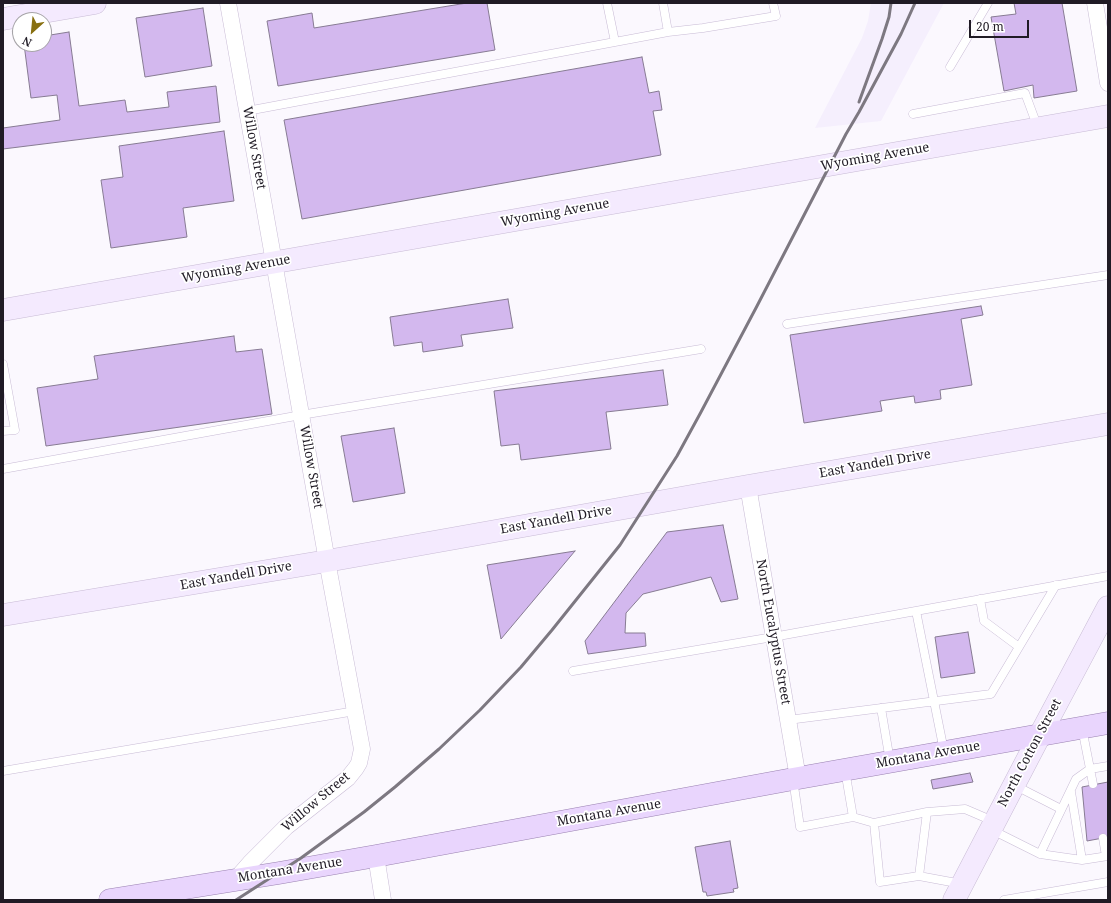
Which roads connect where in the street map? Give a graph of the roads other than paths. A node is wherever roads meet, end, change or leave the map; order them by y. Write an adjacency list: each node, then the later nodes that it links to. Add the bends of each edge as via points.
1 (95, 3): 8 (street)
2 (228, 3): 13 (street, Willow Street)
3 (607, 3): 10 (lane)
4 (662, 3): 9 (lane)
5 (773, 3): 9 (lane, via 776,16)
6 (988, 3): 11 (lane)
7 (1095, 3): 12 (street)
8 (3, 19)
9 (668, 32): 10 (lane)
10 (615, 42): 13 (lane)
11 (950, 67)
12 (1108, 83)
13 (247, 111): 17 (street, Willow Street)
14 (913, 114): 16 (lane, via 1025,94)
15 (1108, 116): 16 (street, Wyoming Avenue)
16 (1038, 128): 17 (street, Wyoming Avenue)
17 (274, 262): 19 (street, Wyoming Avenue); 23 (street, Willow Street)
18 (1108, 276): 20 (lane)
19 (3, 310)
20 (788, 324)
21 (700, 349): 23 (lane)
22 (3, 364): 25 (lane, via 15,430)
23 (302, 415): 26 (lane); 28 (street, Willow Street)
24 (1108, 424): 27 (street, East Yandell Drive)
25 (3, 431)
26 (3, 469)
27 (748, 486): 28 (street, East Yandell Drive); 35 (street, North Eucalyptus Street)
28 (327, 561): 34 (street, East Yandell Drive); 40 (street, Willow Street)
29 (1108, 576): 30 (lane)
30 (1056, 585): 31 (lane); 36 (lane)
31 (980, 599): 33 (lane); 36 (lane, via 984,621)
32 (1108, 607): 44 (street, North Cotton Street)
33 (916, 611): 35 (lane); 38 (lane)
34 (3, 615)
35 (774, 636): 37 (lane); 41 (street, North Eucalyptus Street)
36 (1019, 647): 38 (lane, via 991,694)
37 (573, 671)
38 (934, 701): 39 (lane); 45 (lane)
39 (881, 708): 41 (lane); 46 (lane)
40 (355, 711): 50 (lane); 66 (street, Willow Street, via 362,749 356,768 348,778 286,827)
41 (788, 720): 51 (street, North Eucalyptus Street)
42 (1108, 723): 43 (main road, Montana Avenue)
43 (1082, 728): 44 (main road, Montana Avenue); 48 (lane)
44 (1040, 735): 45 (main road, Montana Avenue); 52 (street, North Cotton Street)
45 (945, 752): 46 (main road, Montana Avenue)
46 (890, 762): 49 (main road, Montana Avenue)
47 (1108, 766): 48 (lane)
48 (1090, 768): 53 (lane); 54 (lane, via 1076,779)
49 (844, 770): 51 (main road, Montana Avenue); 57 (lane)
50 (3, 771)
51 (795, 778): 57 (lane, via 800,827); 62 (main road, Montana Avenue)
52 (1014, 784): 55 (lane); 59 (street, North Cotton Street)
53 (1093, 784)
54 (1070, 792): 55 (lane); 64 (lane)
55 (1061, 809): 61 (lane)
56 (927, 812): 58 (lane); 59 (lane, via 965,809); 65 (lane)
57 (853, 817): 58 (lane)
58 (874, 822): 65 (lane, via 880,882)
59 (993, 825): 61 (lane); 68 (street, North Cotton Street)
60 (1103, 838): 63 (lane)
61 (1040, 854): 64 (lane)
62 (376, 856): 66 (main road, Montana Avenue); 70 (street)
63 (1107, 856): 64 (lane)
64 (1082, 860)
65 (919, 876): 68 (lane)
66 (236, 879): 69 (main road, Montana Avenue)
67 (1108, 882): 71 (lane)
68 (958, 892)
69 (110, 900)
70 (383, 900)
71 (1004, 900)

